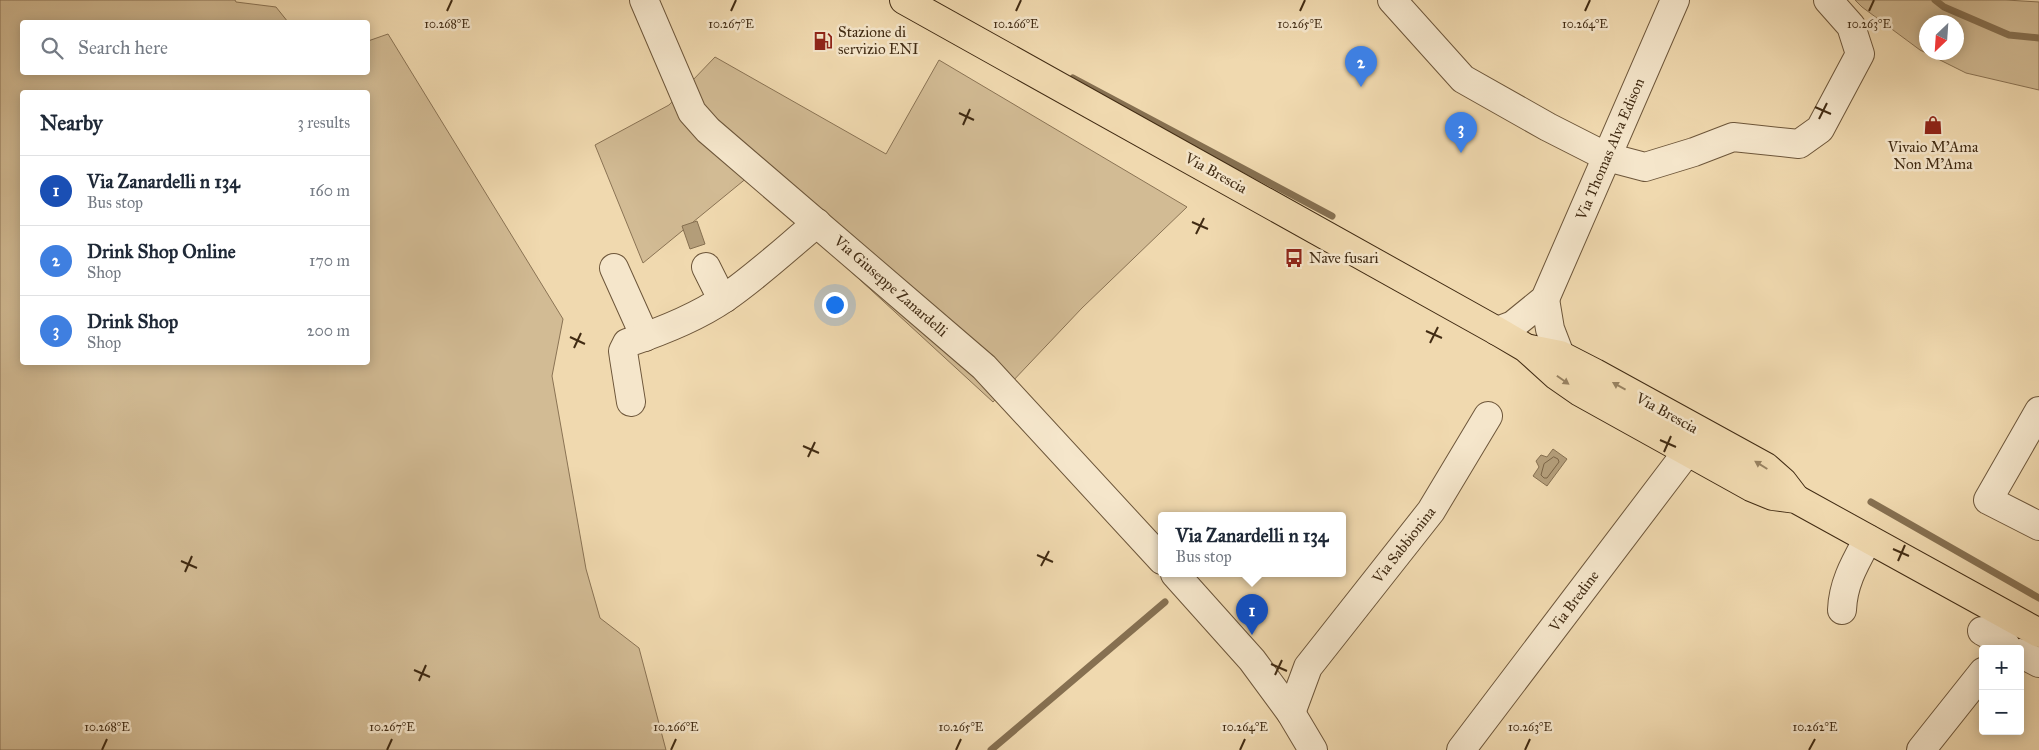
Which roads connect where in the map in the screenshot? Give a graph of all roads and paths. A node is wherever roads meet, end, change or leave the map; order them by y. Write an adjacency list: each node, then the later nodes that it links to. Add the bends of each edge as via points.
1 (644, 0): 8 (street, Via Giuseppe Zanardelli, via 692,112 708,130)
2 (904, 0): 7 (main road, Via Brescia)
3 (1392, 0): 6 (street, via 1463,79)
4 (1675, 0): 6 (street, Via Thomas Alva Edison)
5 (1828, 0): 6 (street, via 1851,26 1860,54 1820,129 1799,144 1733,137 1645,167)
6 (1607, 157): 12 (street, Via Thomas Alva Edison)
7 (1292, 215): 12 (street, via 1338,231 1483,311 1496,314); 13 (main road, Via Brescia)
8 (817, 223): 11 (street); 24 (street, Via Giuseppe Zanardelli, via 984,367)
9 (706, 267): 11 (street)
10 (614, 268): 14 (street)
11 (725, 298): 14 (street)
12 (1546, 299): 13 (street, Via Thomas Alva Edison, via 1513,325); 16 (street, via 1550,329)
13 (1497, 331): 15 (main road, Via Brescia)
14 (645, 337): 17 (street, via 627,343 623,351)
15 (1526, 348): 16 (main road, Via Brescia); 20 (main road, Via Brescia, one-way to 20, via 1580,392)
16 (1560, 355): 21 (main road, Via Brescia, one-way to 16, via 1766,468)
17 (631, 402)
18 (2039, 411): 22 (street, via 1988,500)
19 (1488, 416): 30 (street, Via Sabbionina, via 1431,511)
20 (1687, 452): 21 (main road, Via Brescia, via 1751,487 1773,496); 35 (street, Via Bredine)
21 (1796, 499): 23 (main road, Via Brescia)
22 (2039, 526)
23 (1863, 536): 26 (street, via 1843,594); 27 (main road, Via Brescia)
24 (1158, 556)
25 (1178, 577): 32 (street)
26 (1834, 600)
27 (2039, 634)
28 (2024, 655): 29 (street)
29 (2039, 663)
30 (1308, 667): 32 (street); 33 (street, Via Sabbionina)
31 (1979, 677): 36 (street)
32 (1266, 679): 33 (street)
33 (1290, 714): 34 (street)
34 (1313, 750)
35 (1461, 750)
36 (1921, 750)

